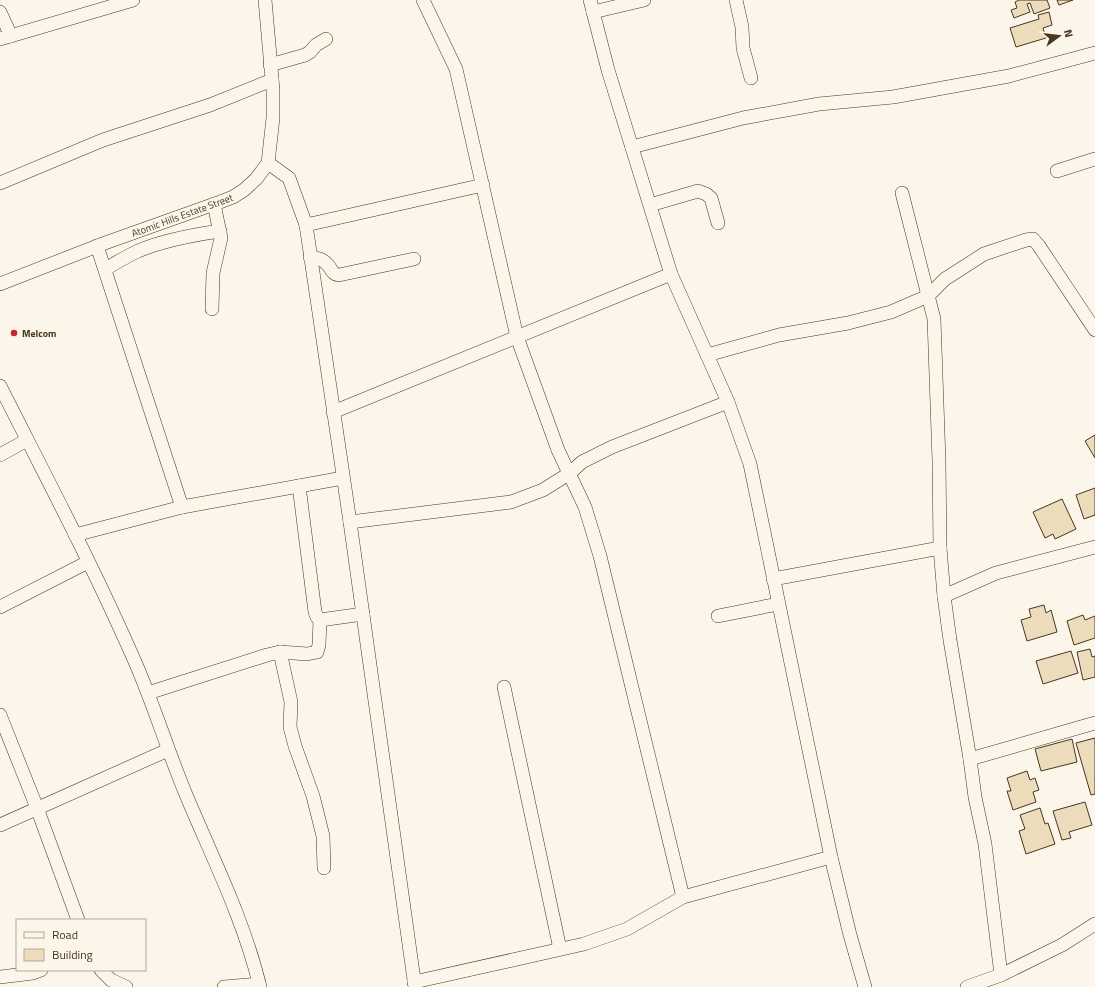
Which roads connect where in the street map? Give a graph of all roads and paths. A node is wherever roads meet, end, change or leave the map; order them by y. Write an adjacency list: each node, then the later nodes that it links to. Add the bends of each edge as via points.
1 (133, 0): 8 (street)
2 (264, 0): 11 (street)
3 (423, 0): 19 (street, via 456,69)
4 (644, 0): 6 (street)
5 (736, 0): 12 (street, via 742,27 743,48)
6 (592, 6): 14 (street, via 608,70)
7 (0, 12): 8 (street)
8 (5, 38)
9 (326, 39): 11 (street, via 305,55)
10 (1095, 53): 14 (street, via 1009,76 893,96 818,104 743,118)
11 (270, 65): 13 (street)
12 (751, 78)
13 (272, 80): 16 (street, via 273,118); 18 (street, via 210,105 103,140)
14 (632, 147): 22 (street)
15 (1095, 159): 17 (street)
16 (268, 163): 21 (street, Atomic Hills Estate Street, via 244,190); 24 (street, via 289,178)
17 (1057, 171)
18 (0, 183)
19 (483, 185): 24 (street); 35 (street)
20 (902, 193): 32 (street)
21 (214, 204): 25 (street); 26 (street, Atomic Hills Estate Street)
22 (650, 205): 23 (street, via 698,191 711,198); 30 (street)
23 (718, 223)
24 (306, 224): 27 (street)
25 (220, 231): 29 (street, via 158,244); 33 (street, via 221,238 213,273)
26 (97, 246): 29 (street); 31 (street, Atomic Hills Estate Street)
27 (310, 257): 28 (street, via 321,259 332,273 339,275); 39 (street)
28 (414, 259)
29 (105, 269): 45 (street)
30 (671, 274): 35 (street); 36 (street)
31 (0, 284)
32 (928, 296): 34 (street, via 945,279 984,254 1033,239); 36 (street, via 890,312 848,323 779,334); 49 (street, via 934,319)
33 (212, 309)
34 (1095, 330)
35 (517, 337): 39 (street); 42 (street, via 558,450)
36 (707, 355): 38 (street)
37 (0, 386): 40 (street)
38 (728, 402): 42 (street, via 612,448 582,462); 51 (street, via 750,464)
39 (333, 412): 43 (street)
40 (27, 440): 41 (street); 47 (street)
41 (0, 456)
42 (570, 473): 46 (street, via 543,490 511,502); 69 (street, via 600,556)
43 (343, 478): 44 (street); 46 (street)
44 (299, 486): 45 (street); 57 (street, via 315,612)
45 (182, 507): 47 (street)
46 (350, 522): 55 (street)
47 (75, 535): 50 (street)
48 (1095, 547): 52 (street, via 996,573)
49 (940, 548): 51 (street); 52 (street)
50 (88, 562): 54 (street); 60 (street)
51 (773, 579): 53 (street)
52 (944, 596): 64 (street)
53 (778, 604): 56 (street); 67 (street)
54 (0, 607)
55 (363, 614): 57 (street); 77 (street)
56 (718, 616)
57 (320, 620): 58 (street, via 317,652)
58 (280, 652): 60 (street); 68 (street, via 291,702 290,727 313,796 323,836)
59 (504, 687): 72 (street)
60 (148, 693): 63 (street)
61 (0, 715): 65 (street)
62 (1095, 723): 64 (street)
63 (168, 750): 65 (street); 78 (street, via 228,889 249,946)
64 (970, 759): 75 (street, via 986,852)
65 (37, 808): 66 (street); 70 (street)
66 (0, 825)
67 (831, 857): 69 (street); 81 (street)
68 (324, 868)
69 (683, 897): 72 (street, via 627,929 584,944)
70 (78, 919)
71 (1095, 924): 75 (street, via 1062,945)
72 (560, 949): 77 (street)
73 (37, 971): 76 (street)
74 (102, 971): 79 (street, via 111,980)
75 (1001, 975): 82 (street)
76 (0, 977)
77 (415, 985)
78 (260, 986): 80 (street)
79 (126, 987)
80 (224, 987)
81 (866, 987)
82 (967, 987)

